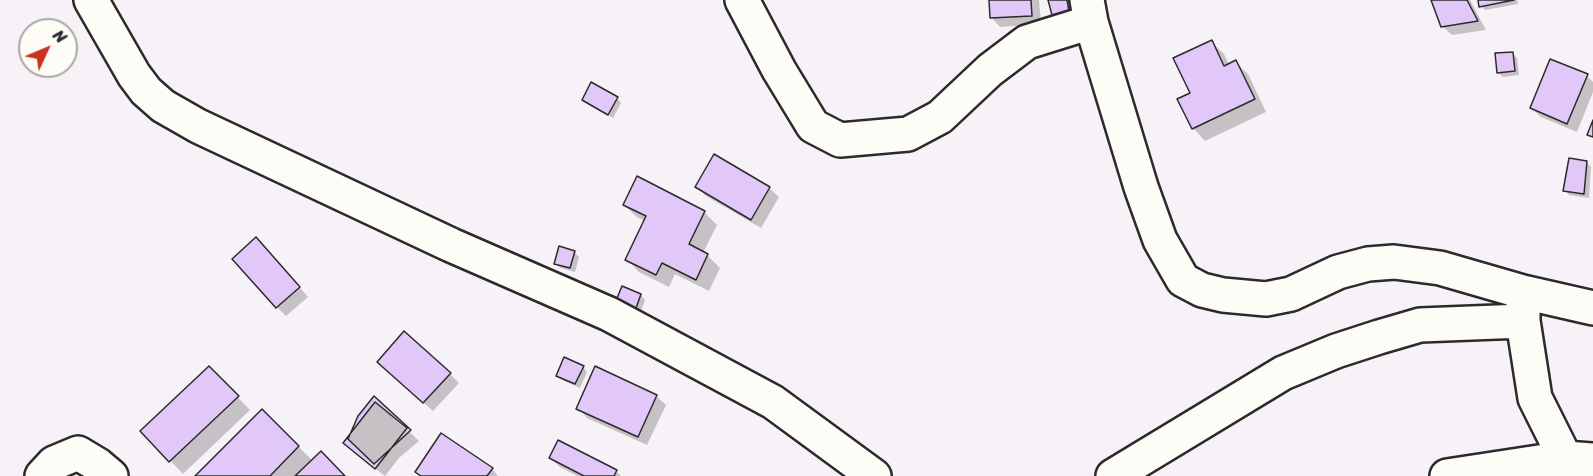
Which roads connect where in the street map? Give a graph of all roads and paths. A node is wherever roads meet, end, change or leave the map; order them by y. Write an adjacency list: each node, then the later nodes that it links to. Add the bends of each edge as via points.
1 (91, 0): 9 (street, via 134,75 163,106 451,245 609,314 774,402)
2 (742, 0): 3 (street, via 813,126 840,140 908,135 940,117 990,70 1028,42)
3 (1089, 11): 4 (street, via 1141,187 1160,240 1183,280 1223,295 1266,299 1291,294 1338,272 1394,262 1440,268)
4 (1523, 307): 5 (street); 6 (street, via 1535,398); 10 (street, via 1420,325 1336,351 1283,373)
5 (1593, 308)
6 (1576, 464): 11 (street)
7 (42, 476): 8 (street, via 54,463 78,453)
8 (111, 476)
9 (874, 476)
10 (1113, 476)
11 (1448, 476)

